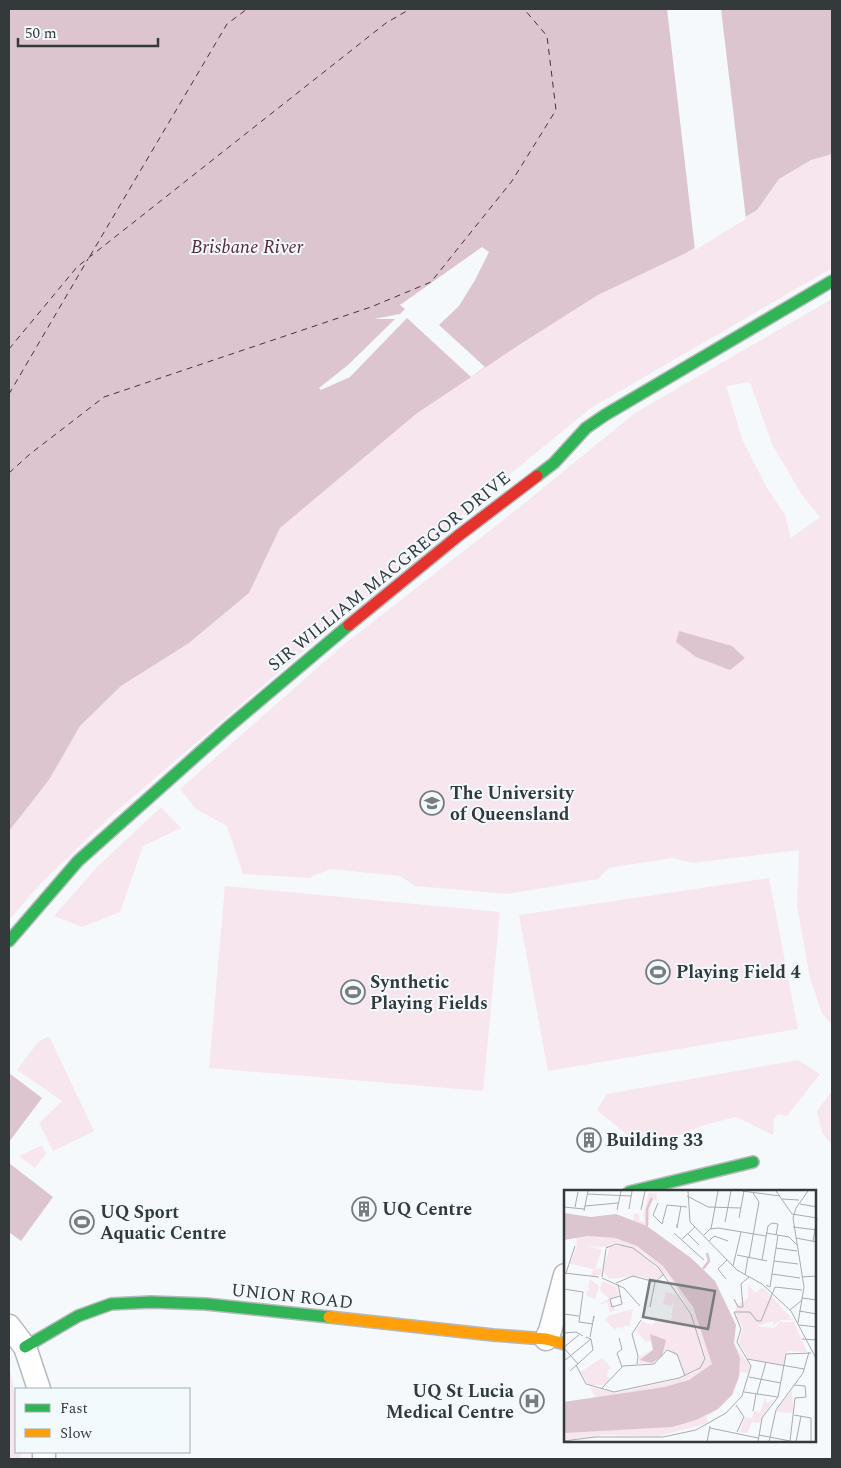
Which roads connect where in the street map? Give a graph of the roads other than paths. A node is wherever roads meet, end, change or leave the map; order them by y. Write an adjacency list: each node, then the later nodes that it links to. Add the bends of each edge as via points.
1 (832, 281): 2 (street, SIR WILLIAM MACGREGOR DRIVE, via 586,428 554,463 299,665 78,861)
2 (9, 941)
3 (754, 1162): 4 (street)
4 (637, 1190)
5 (564, 1279): 7 (street, via 550,1331)
6 (9, 1326): 8 (street)
7 (555, 1342): 8 (street, UNION ROAD, via 206,1304 151,1302 111,1304 78,1316)
8 (25, 1348): 9 (street)
9 (39, 1388)

